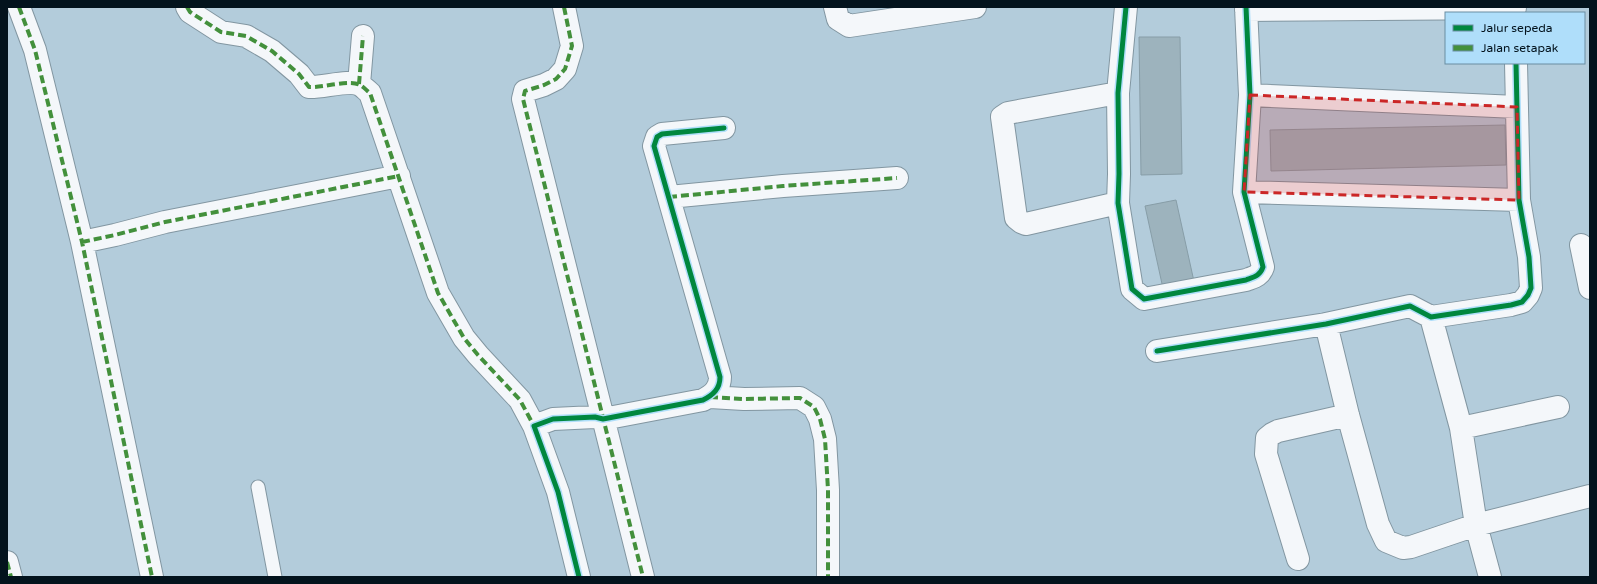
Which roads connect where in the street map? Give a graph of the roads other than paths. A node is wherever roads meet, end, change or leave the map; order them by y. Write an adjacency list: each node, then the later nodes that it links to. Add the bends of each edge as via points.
1 (18, 7): 22 (street, via 35,50)
2 (187, 7): 11 (street, via 190,12 221,32 246,36 272,51 299,74 309,87)
3 (564, 7): 31 (street, via 572,46 565,69 556,79 525,91 523,99)
4 (835, 7): 5 (street, via 838,19 849,26)
5 (975, 7)
6 (1126, 7): 12 (street)
7 (1246, 8): 8 (street); 13 (street)
8 (1515, 9)
9 (364, 36): 11 (street)
10 (1516, 64): 14 (street)
11 (359, 84): 16 (street, via 370,93)
12 (1118, 92): 21 (street); 21 (street, via 1008,113 1002,117 1016,218 1021,222 1026,224)
13 (1250, 95): 14 (street); 18 (street)
14 (1517, 107): 20 (street)
15 (724, 128): 19 (street, via 669,132 656,137 654,146)
16 (399, 176): 22 (street, via 165,222); 32 (street, via 442,302 464,338 520,400)
17 (897, 178): 19 (street)
18 (1244, 192): 20 (street); 21 (street, via 1263,267 1261,273 1246,280 1144,299 1132,289)
19 (669, 197): 28 (street, via 720,377 718,387)
20 (1519, 200): 25 (street, via 1529,257 1531,288 1522,302)
21 (1118, 203)
22 (82, 242): 40 (street)
23 (1581, 245): 24 (street)
24 (1590, 288)
25 (1431, 317): 26 (street, via 1410,306); 33 (street)
26 (1326, 324): 27 (street); 30 (street)
27 (1157, 351)
28 (710, 397): 31 (street); 44 (street, via 800,398 814,407 820,418 825,439)
29 (1558, 406): 33 (street)
30 (1348, 416): 36 (street, via 1378,524 1386,541 1403,548 1411,547); 37 (street, via 1278,431 1267,438 1266,454)
31 (603, 419): 32 (street, via 553,419); 43 (street)
32 (534, 426): 42 (street, via 558,492)
33 (1461, 428): 36 (street)
34 (258, 487): 41 (lane)
35 (1590, 496): 36 (street)
36 (1476, 526): 45 (street)
37 (1298, 559)
38 (7, 562): 39 (street)
39 (10, 577)
40 (152, 577)
41 (275, 577)
42 (579, 577)
43 (644, 577)
44 (828, 577)
45 (1490, 577)

